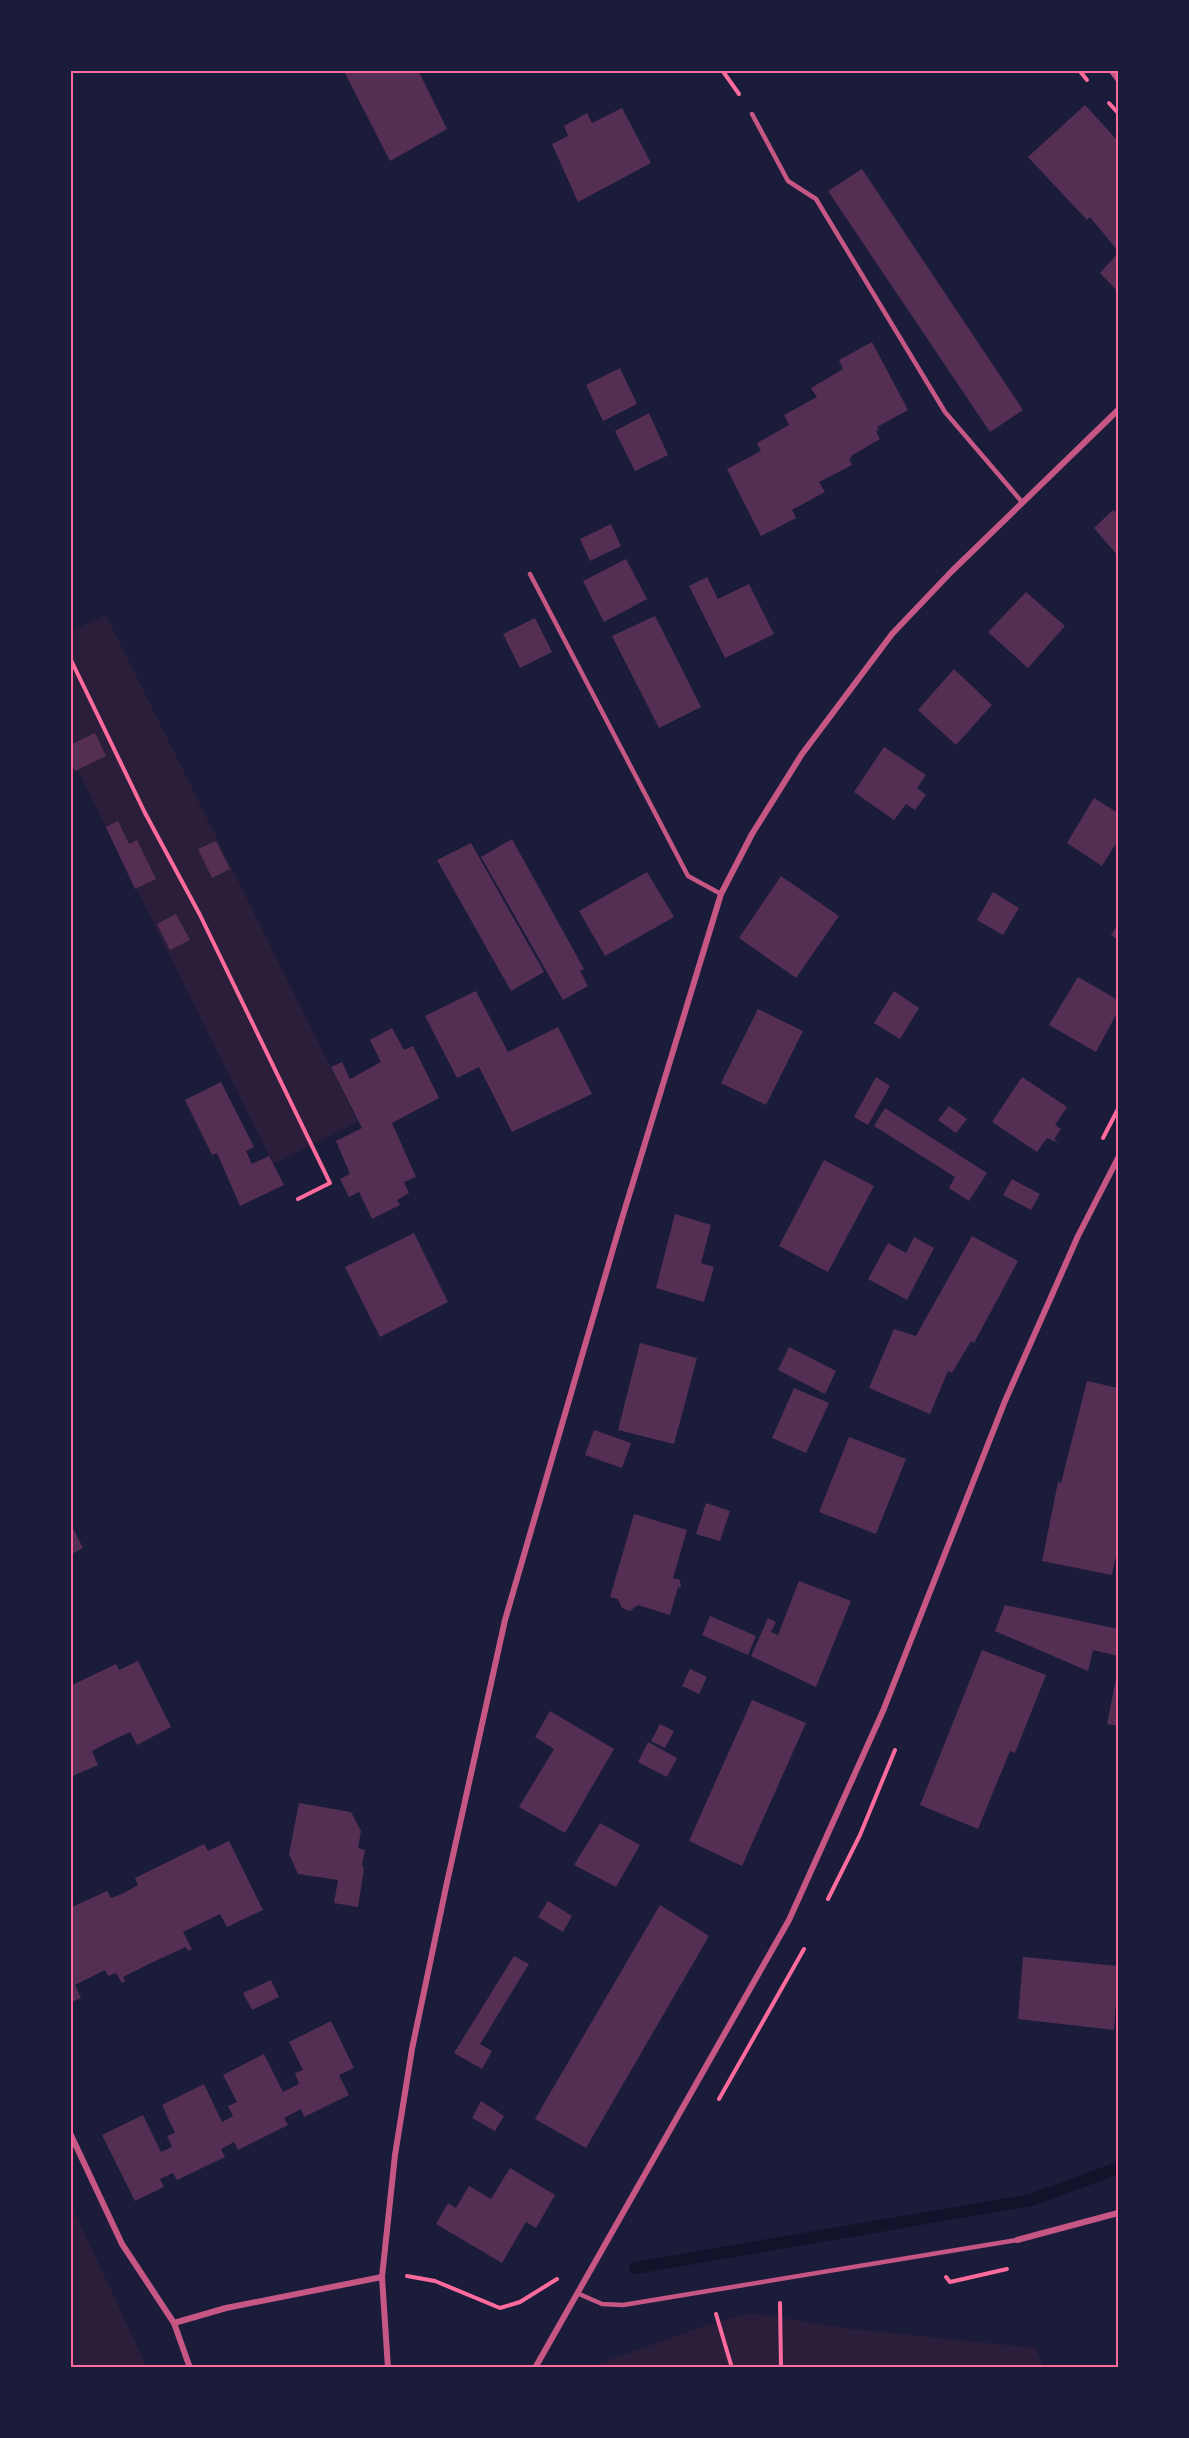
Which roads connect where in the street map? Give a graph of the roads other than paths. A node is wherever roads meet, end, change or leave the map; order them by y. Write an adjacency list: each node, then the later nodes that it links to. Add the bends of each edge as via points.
1 (1111, 70): 2 (street)
2 (1119, 79)
3 (752, 114): 5 (lane, via 788,181 816,199 945,412)
4 (1119, 410): 5 (street)
5 (1022, 502): 7 (street, via 892,634 850,688 789,774)
6 (530, 574): 7 (lane, via 688,876)
7 (721, 894): 12 (street, via 505,1620 412,2049 395,2155)
8 (1119, 1158): 13 (street, via 1078,1236 1005,1401 883,1711 789,1920)
9 (70, 2133): 14 (street, via 122,2244)
10 (1119, 2213): 11 (street)
11 (1017, 2240): 13 (lane, via 623,2305 602,2304)
12 (382, 2277): 14 (street, via 226,2308); 16 (street)
13 (577, 2293): 17 (street)
14 (174, 2323): 15 (street)
15 (190, 2367)
16 (388, 2367)
17 (535, 2367)

